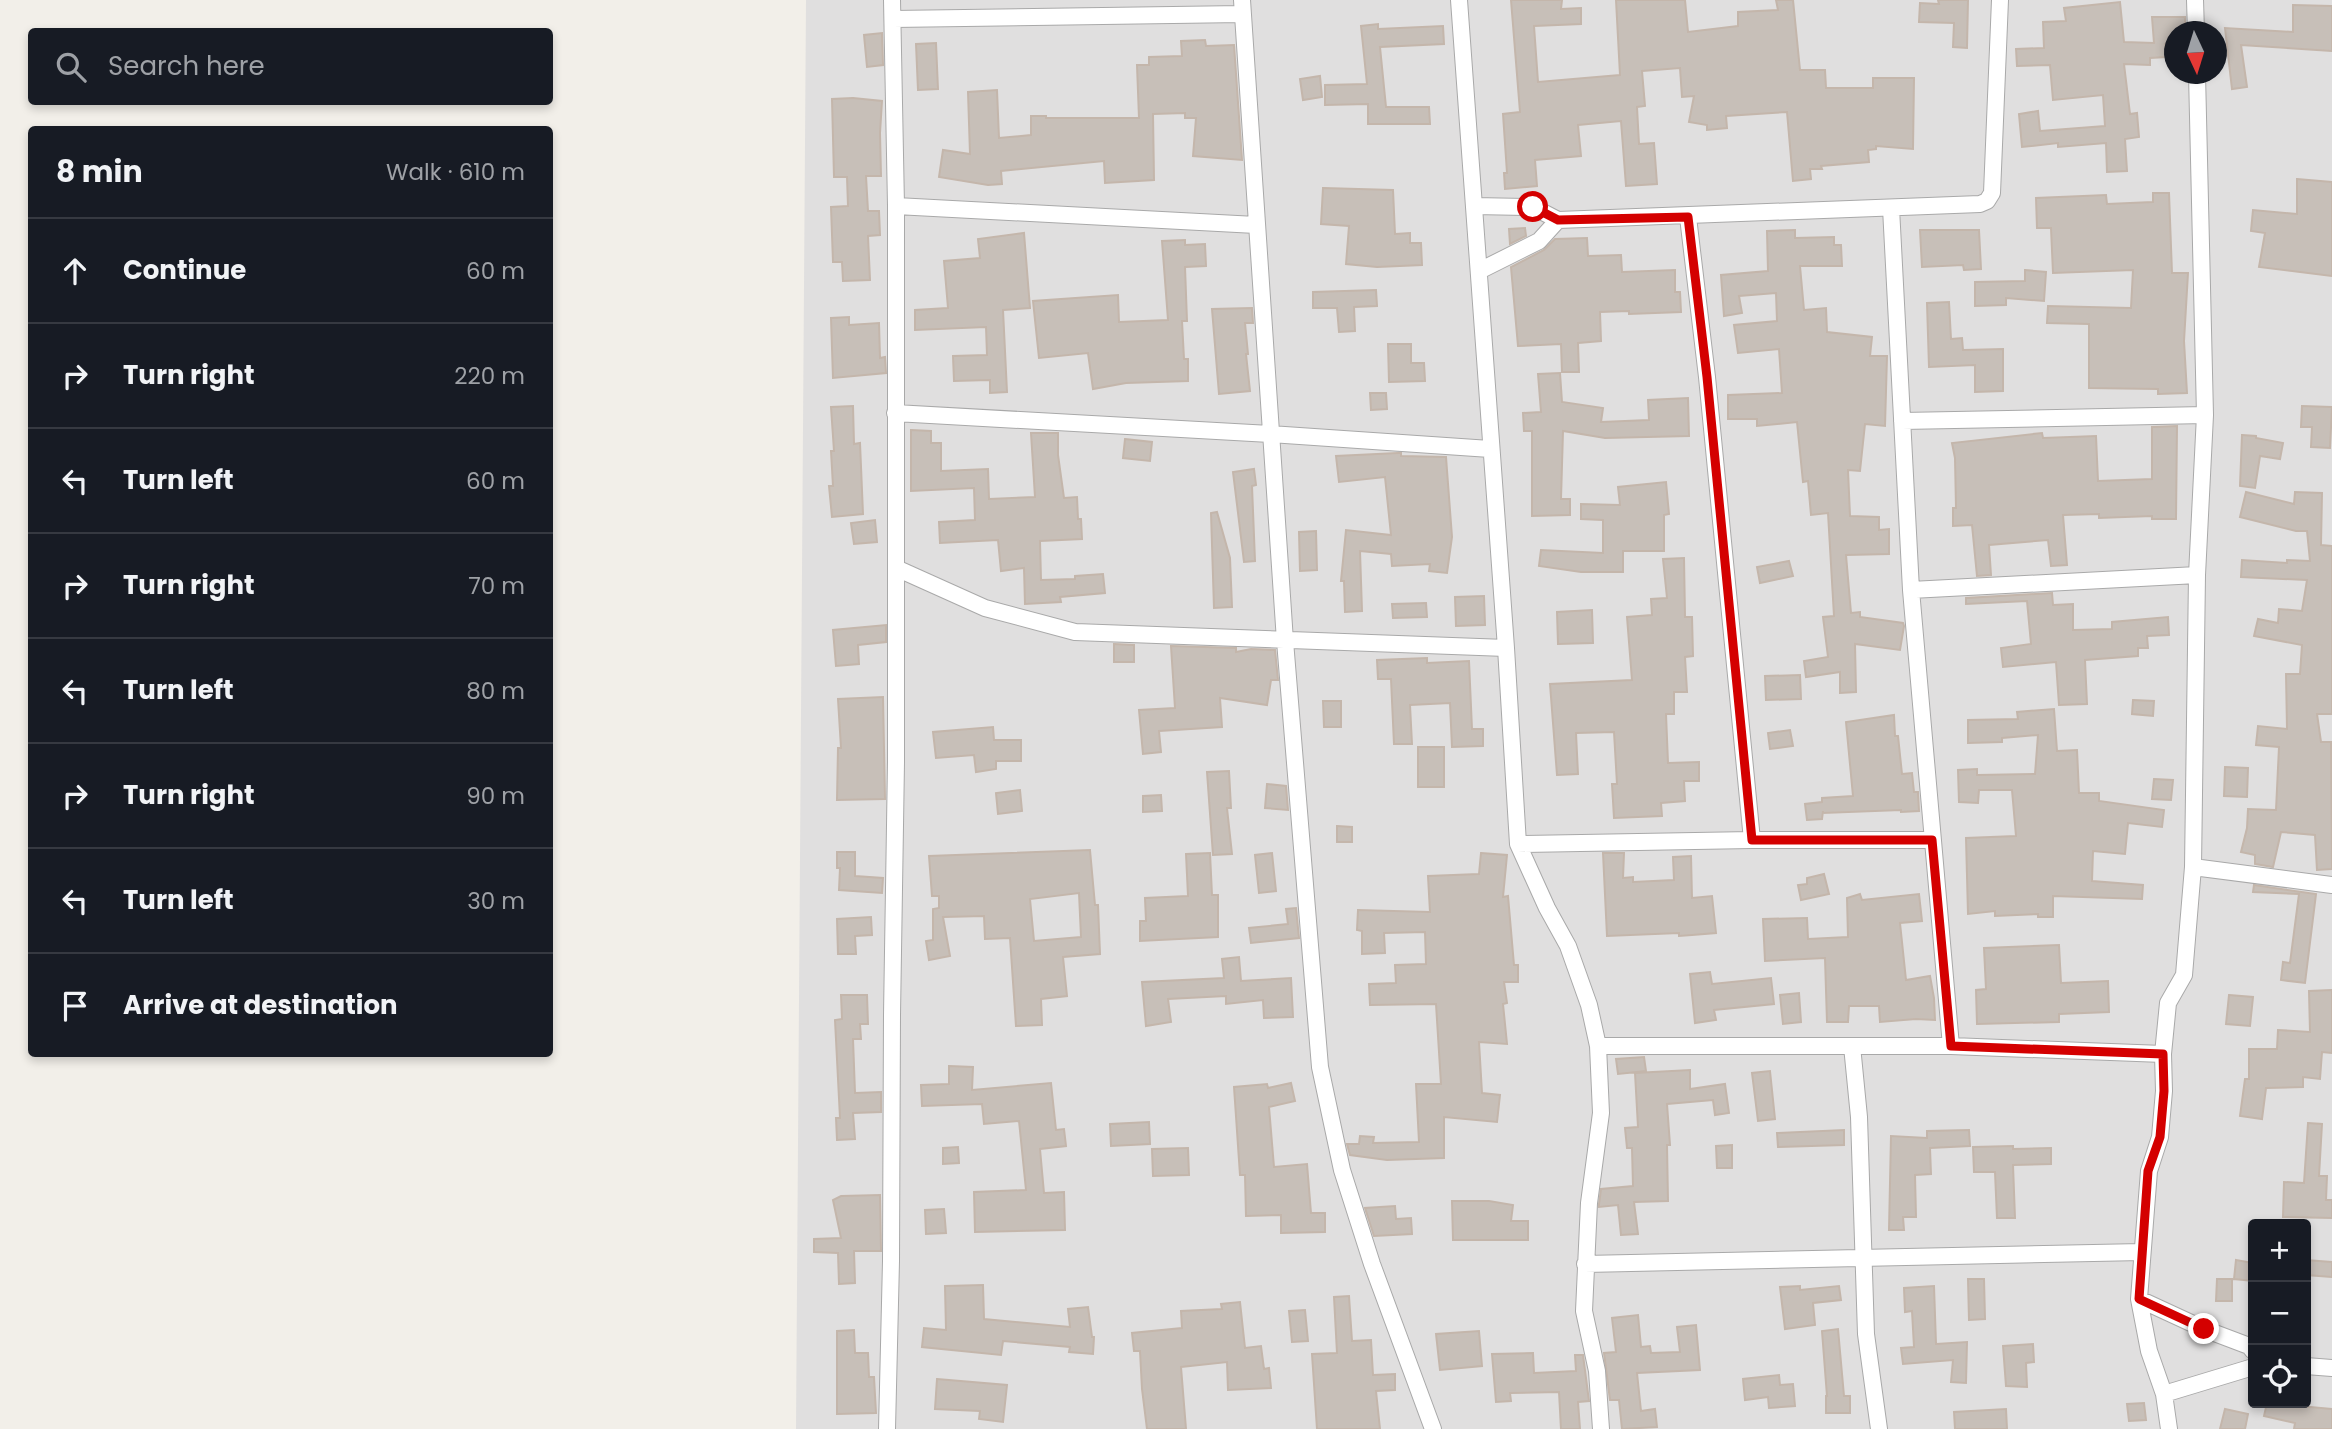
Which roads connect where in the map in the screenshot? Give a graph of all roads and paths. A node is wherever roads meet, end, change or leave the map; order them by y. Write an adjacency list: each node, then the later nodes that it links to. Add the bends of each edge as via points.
1 (892, 0): 6 (street)
2 (1459, 0): 10 (street)
3 (2000, 0): 11 (street, via 1992,193 1980,204)
4 (2195, 0): 7 (street)
5 (1242, 7): 6 (street); 14 (street)
6 (893, 19): 9 (street)
7 (2196, 21)
8 (2197, 84): 17 (street)
9 (896, 206): 14 (street); 16 (street)
10 (1474, 206): 13 (street, via 1533,207); 15 (street)
11 (1891, 208): 12 (street); 18 (street)
12 (1688, 217): 13 (street); 26 (street)
13 (1558, 220): 15 (street, via 1539,241)
14 (1256, 225): 19 (street)
15 (1479, 271): 20 (street)
16 (895, 413): 19 (street); 21 (street)
17 (2206, 415): 18 (street); 22 (street)
18 (1902, 421): 23 (street)
19 (1270, 434): 20 (street); 24 (street)
20 (1490, 449): 25 (street)
21 (896, 568): 24 (street, via 985,608 1075,632); 44 (street)
22 (2197, 575): 23 (street); 29 (street)
23 (1911, 590): 27 (street)
24 (1285, 641): 25 (street); 45 (street, via 1320,1067 1342,1171)
25 (1506, 648): 28 (street)
26 (1752, 840): 27 (street); 28 (street)
27 (1932, 840): 33 (street)
28 (1518, 844): 31 (street, via 1568,946)
29 (2193, 867): 30 (street); 34 (street, via 2184,975 2168,1003)
30 (2332, 885)
31 (1598, 1046): 32 (street); 37 (street, via 1601,1113)
32 (1852, 1046): 33 (street); 36 (street)
33 (1951, 1046): 34 (street)
34 (2163, 1054): 35 (street, via 2160,1137 2148,1171)
35 (2142, 1252): 36 (street); 38 (street)
36 (1864, 1258): 37 (street); 47 (street, via 1866,1334)
37 (1586, 1264): 46 (street, via 1584,1311 1597,1371)
38 (2139, 1299): 39 (street); 43 (street)
39 (2248, 1346)
40 (2311, 1366): 41 (street)
41 (2332, 1368)
42 (2248, 1369): 43 (street)
43 (2164, 1394): 48 (street)
44 (887, 1429)
45 (1433, 1429)
46 (1601, 1429)
47 (1880, 1429)
48 (2169, 1429)

